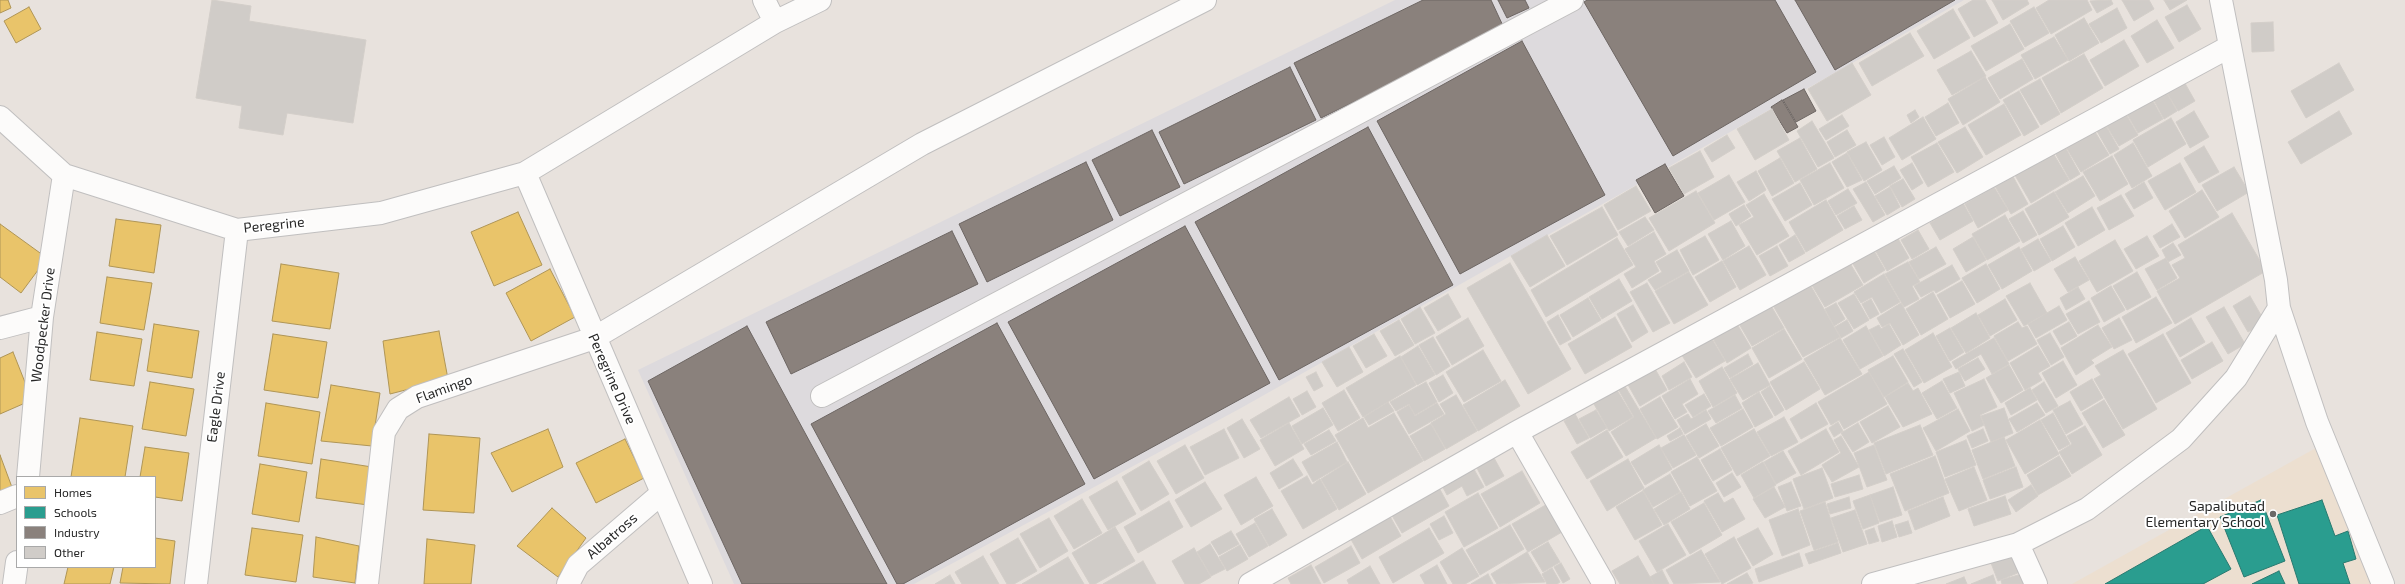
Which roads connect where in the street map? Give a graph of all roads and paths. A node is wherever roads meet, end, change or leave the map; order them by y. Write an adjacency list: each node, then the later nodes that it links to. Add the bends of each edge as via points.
1 (764, 0): 6 (street)
2 (820, 0): 6 (street, Peregrine)
3 (1205, 0): 15 (street, Flamingo, via 922,144)
4 (1572, 0): 16 (street)
5 (2221, 0): 7 (street)
6 (775, 22): 9 (street, Peregrine)
7 (2229, 47): 12 (street, via 2276,280); 17 (street)
8 (0, 117): 10 (street, Peregrine)
9 (525, 173): 11 (street, Peregrine, via 381,213); 15 (street, Peregrine Drive)
10 (64, 175): 11 (street, Peregrine); 13 (street, Woodpecker Drive)
11 (237, 230): 25 (street, Eagle Drive)
12 (2279, 308): 22 (street, via 2236,378 2181,439 2087,509); 33 (street, via 2317,422)
13 (42, 318): 14 (street); 18 (street, Woodpecker Drive)
14 (1, 326)
15 (594, 338): 19 (street, Peregrine Drive); 26 (street, Flamingo, via 417,397 398,409 384,432)
16 (822, 396)
17 (1517, 432): 29 (street); 30 (street)
18 (28, 476)
19 (662, 493): 27 (street, Albatross, via 578,566); 28 (street, Peregrine Drive)
20 (16, 496): 21 (street)
21 (0, 503)
22 (2018, 544): 31 (street); 32 (street)
23 (16, 568): 24 (street)
24 (14, 584)
25 (196, 584)
26 (367, 584)
27 (568, 584)
28 (701, 584)
29 (1250, 584)
30 (1604, 584)
31 (1873, 584)
32 (2036, 584)
33 (2383, 584)

